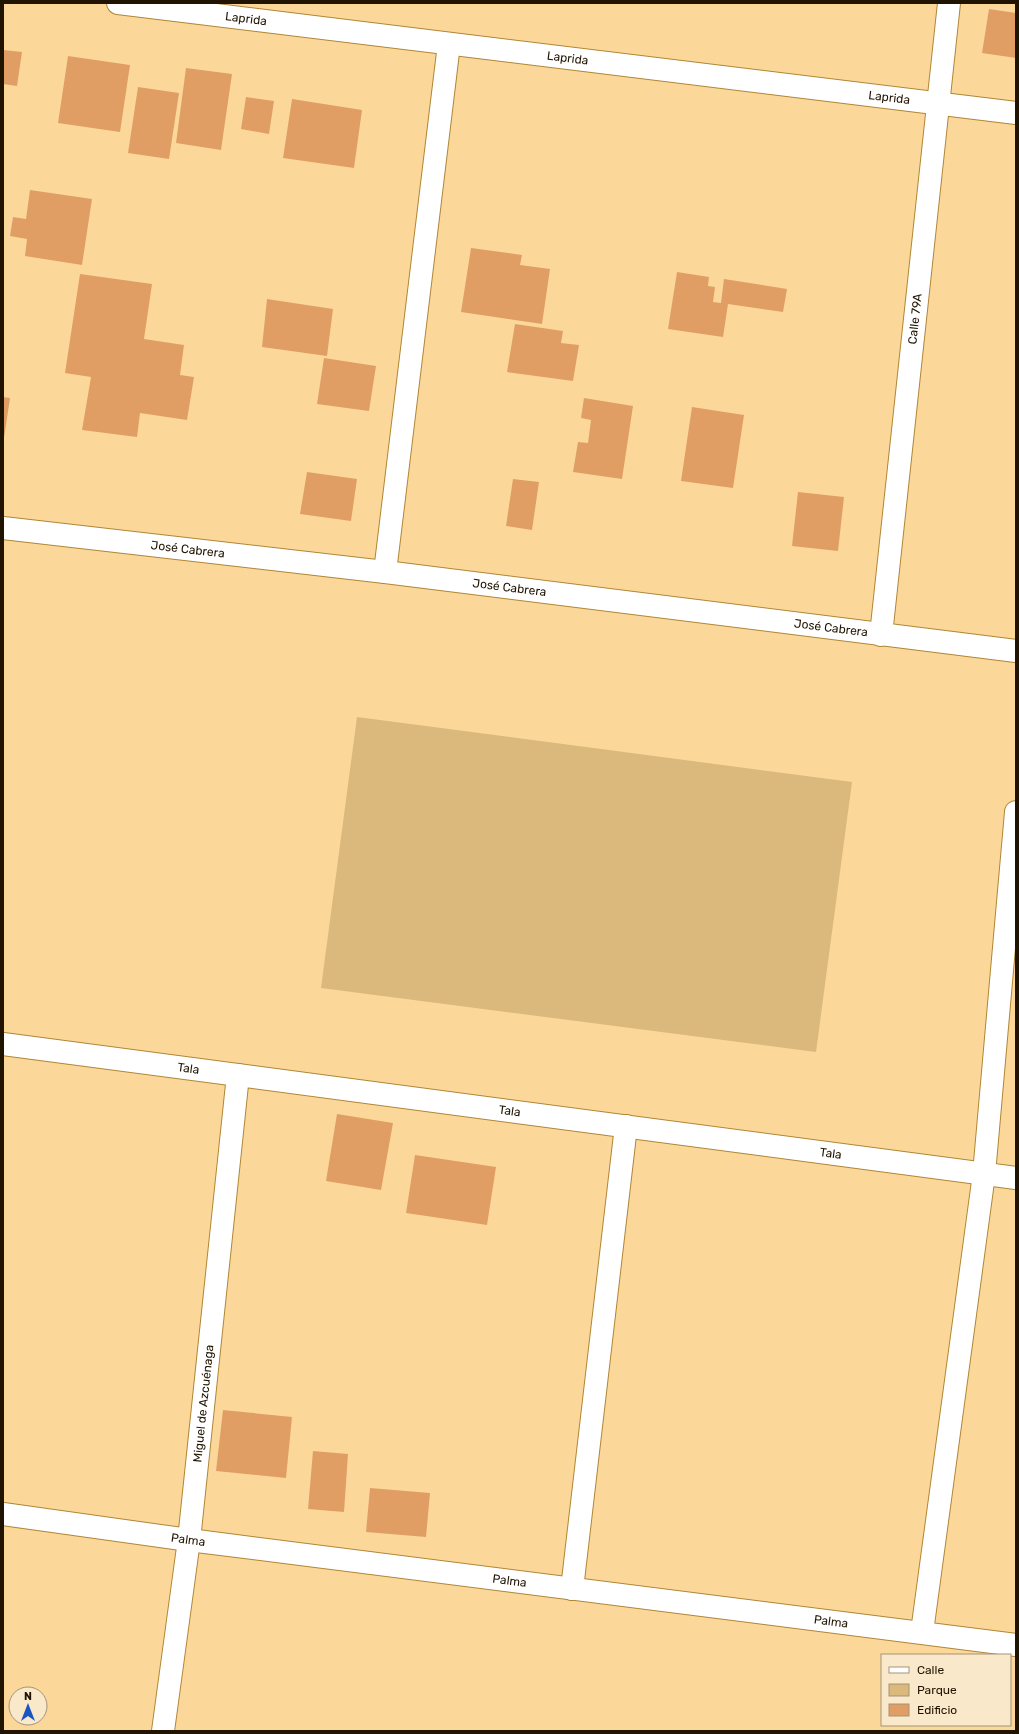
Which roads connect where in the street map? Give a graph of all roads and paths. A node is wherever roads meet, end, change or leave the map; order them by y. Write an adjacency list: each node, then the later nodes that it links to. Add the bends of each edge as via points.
1 (118, 3): 3 (street, Laprida)
2 (949, 3): 4 (street, Calle 79A)
3 (450, 44): 4 (street, Laprida); 7 (street)
4 (938, 104): 5 (street, Laprida); 8 (street, Calle 79A)
5 (1016, 113)
6 (3, 528): 7 (street, José Cabrera)
7 (385, 572): 8 (street, José Cabrera)
8 (881, 635): 9 (street, José Cabrera)
9 (1016, 651)
10 (1016, 812): 14 (street)
11 (3, 1044): 12 (street, Tala)
12 (238, 1075): 13 (street, Tala); 17 (street, Miguel de Azcuénaga)
13 (626, 1126): 14 (street, Tala); 18 (street)
14 (984, 1174): 15 (street, Tala); 19 (street)
15 (1016, 1178)
16 (3, 1514): 17 (street, Palma)
17 (189, 1540): 18 (street, Palma); 21 (street, Miguel de Azcuénaga)
18 (572, 1589): 19 (street, Palma)
19 (922, 1632): 20 (street, Palma)
20 (1016, 1645)
21 (163, 1731)

